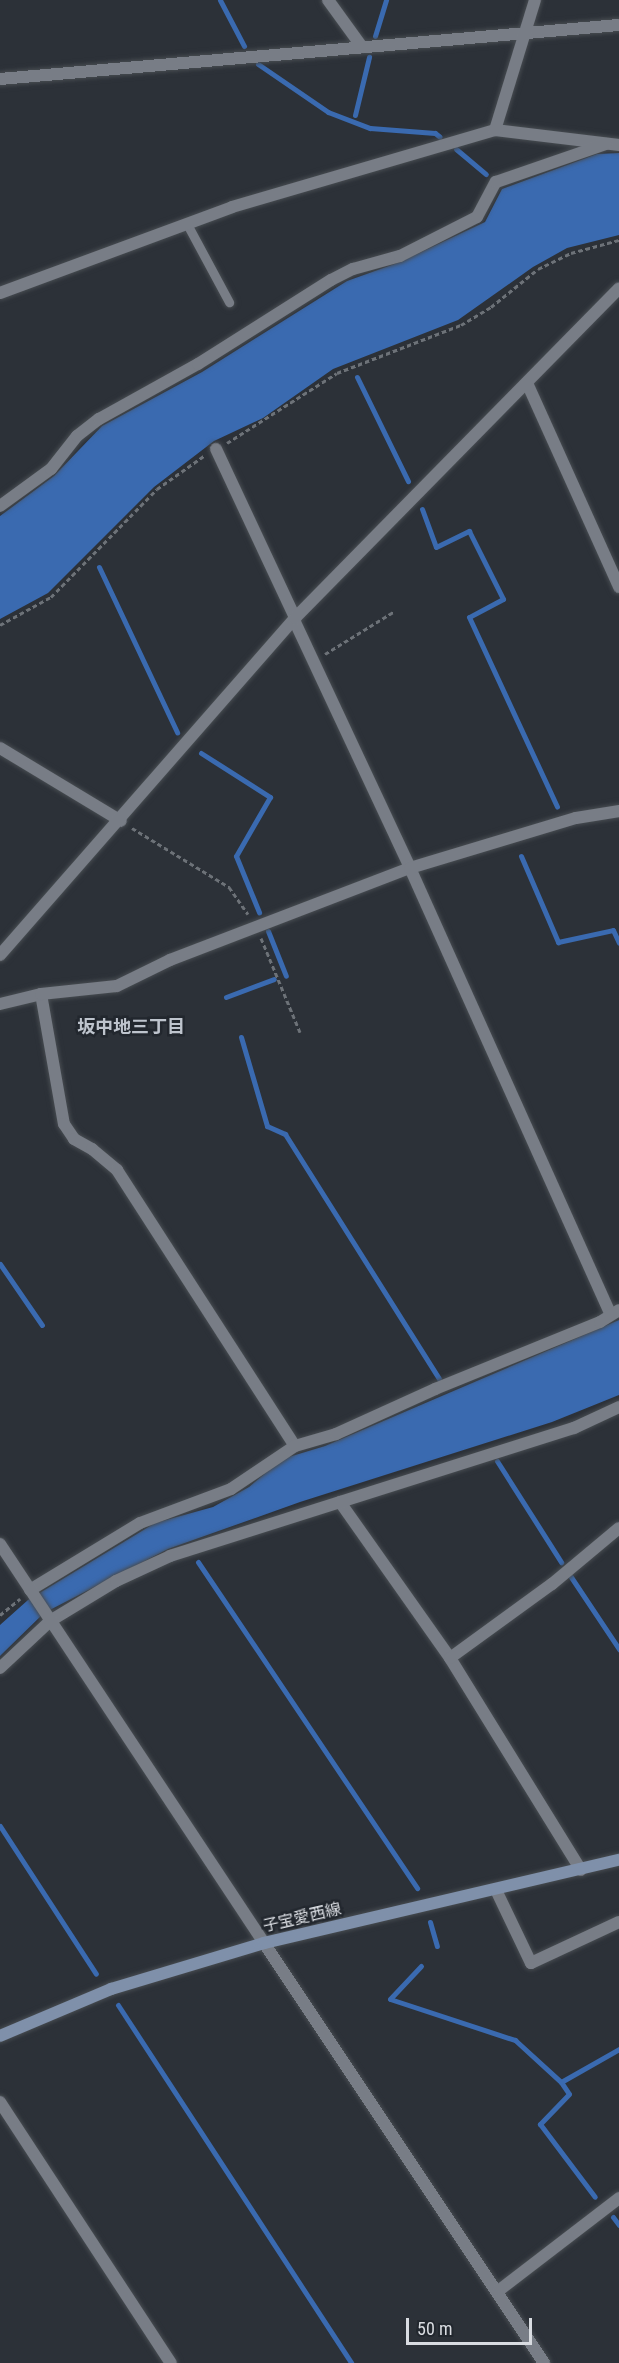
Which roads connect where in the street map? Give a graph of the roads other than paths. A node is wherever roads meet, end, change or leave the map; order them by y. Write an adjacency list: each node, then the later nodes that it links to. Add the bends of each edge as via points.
1 (328, 0): 5 (street)
2 (535, 0): 4 (street)
3 (619, 25): 4 (street)
4 (524, 35): 5 (street); 7 (street)
5 (362, 47): 6 (street)
6 (0, 79)
7 (495, 130): 8 (street); 10 (street)
8 (606, 144): 9 (street); 16 (street, via 496,182 477,217 400,256 352,268 331,280 198,364 99,419 77,436 51,469)
9 (619, 145)
10 (187, 224): 12 (street); 13 (lane)
11 (619, 288): 14 (street)
12 (0, 292)
13 (229, 302)
14 (527, 383): 17 (street); 18 (street)
15 (216, 449): 18 (street)
16 (0, 506)
17 (619, 587)
18 (294, 619): 21 (street); 22 (street)
19 (0, 748): 21 (street)
20 (619, 811): 22 (street, via 576,818)
21 (121, 821): 23 (street)
22 (410, 868): 24 (street, via 117,986); 26 (street)
23 (0, 955)
24 (41, 994): 25 (street); 28 (street, via 64,1124 74,1139 117,1170)
25 (0, 1004)
26 (614, 1311): 28 (street, via 600,1322 336,1434)
27 (619, 1407): 29 (street, via 574,1428)
28 (295, 1446): 32 (street, via 231,1489 140,1523)
29 (340, 1502): 33 (street, via 170,1556); 34 (street)
30 (619, 1528): 34 (street, via 552,1584)
31 (0, 1544): 32 (street)
32 (30, 1590): 33 (street)
33 (49, 1619): 35 (street); 40 (street)
34 (450, 1658): 37 (street)
35 (0, 1668)
36 (619, 1860): 37 (main road, 子宝愛西線)
37 (581, 1870): 38 (main road, 子宝愛西線)
38 (496, 1890): 39 (street, via 531,1963); 40 (main road, 子宝愛西線)
39 (619, 1922)
40 (264, 1943): 41 (main road, 子宝愛西線, via 111,1989); 44 (street)
41 (0, 2036)
42 (0, 2103): 45 (street)
43 (619, 2198): 44 (street)
44 (498, 2291): 46 (street)
45 (171, 2363)
46 (544, 2363)

